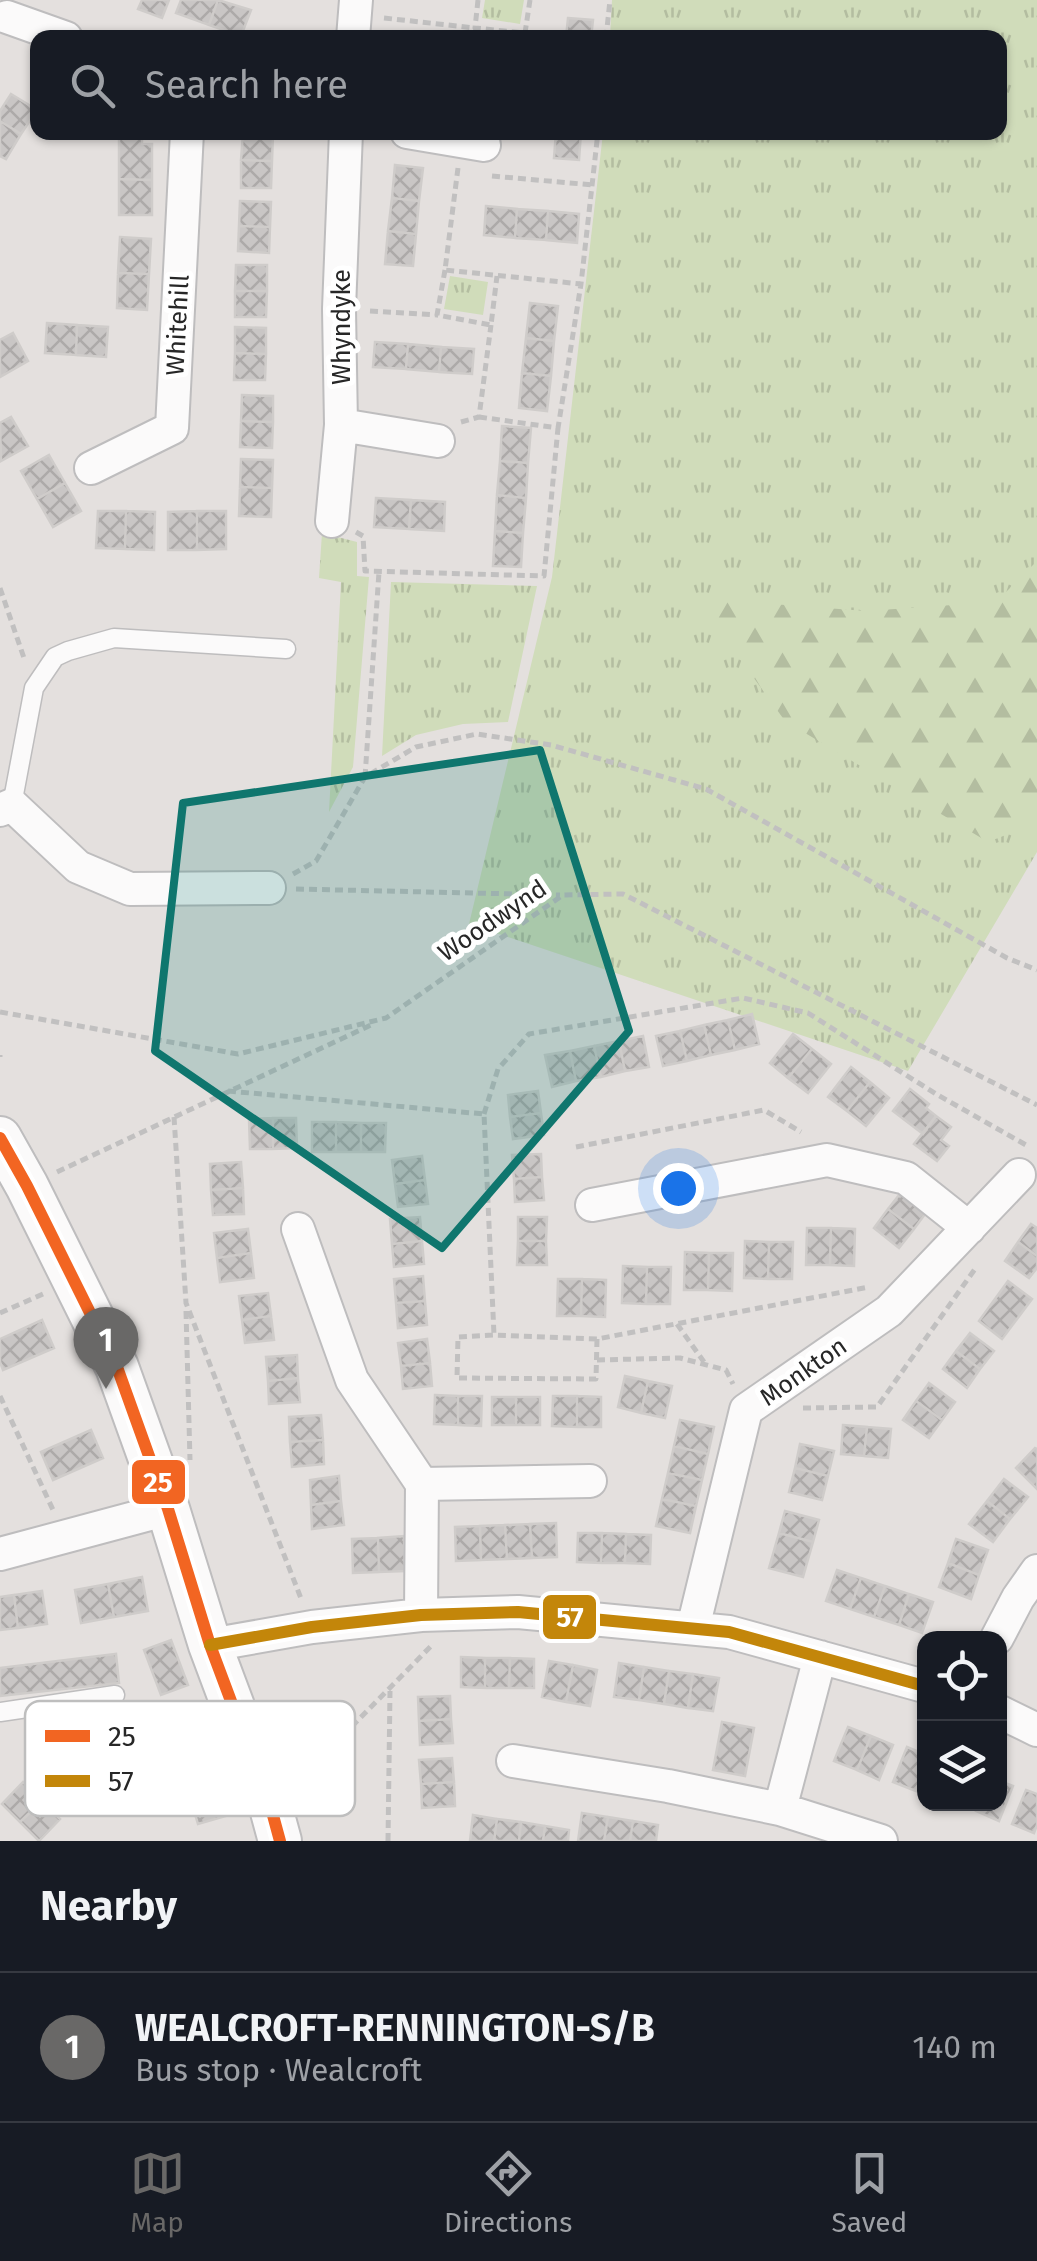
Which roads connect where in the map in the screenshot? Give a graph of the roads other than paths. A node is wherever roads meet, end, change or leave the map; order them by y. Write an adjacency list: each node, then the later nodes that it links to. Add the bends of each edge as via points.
1 (7, 16): 2 (street)
2 (45, 30)
3 (186, 140): 9 (street, Whitehill, via 172,428)
4 (346, 140): 7 (street, Whyndyke)
5 (431, 140): 6 (street)
6 (474, 154)
7 (341, 425): 8 (street); 10 (street, Whyndyke)
8 (438, 441)
9 (91, 468)
10 (332, 522)
11 (286, 649): 12 (lane, via 114,638 55,657 34,688)
12 (6, 807): 13 (street, via 78,867 130,889)
13 (269, 888)
14 (0, 1138): 21 (street, via 117,1367)
15 (1028, 1164): 17 (street, Monkton)
16 (592, 1206): 17 (street, via 826,1160 906,1178)
17 (968, 1228): 25 (street, Monkton, via 889,1311 746,1410)
18 (298, 1229): 20 (street, via 352,1380)
19 (590, 1481): 20 (street)
20 (422, 1484): 24 (street)
21 (168, 1510): 22 (street); 27 (street)
22 (0, 1554)
23 (1037, 1570): 26 (street)
24 (421, 1615): 25 (street, via 518,1612); 27 (street)
25 (694, 1628): 28 (street)
26 (1002, 1631)
27 (210, 1645): 32 (street)
28 (820, 1657): 29 (street); 38 (street)
29 (917, 1684)
30 (115, 1695): 31 (lane)
31 (74, 1701)
32 (230, 1701)
33 (25, 1708): 34 (lane)
34 (0, 1712)
35 (1007, 1715): 36 (street)
36 (1037, 1730)
37 (513, 1760): 38 (street)
38 (780, 1808): 39 (street)
39 (881, 1841)

